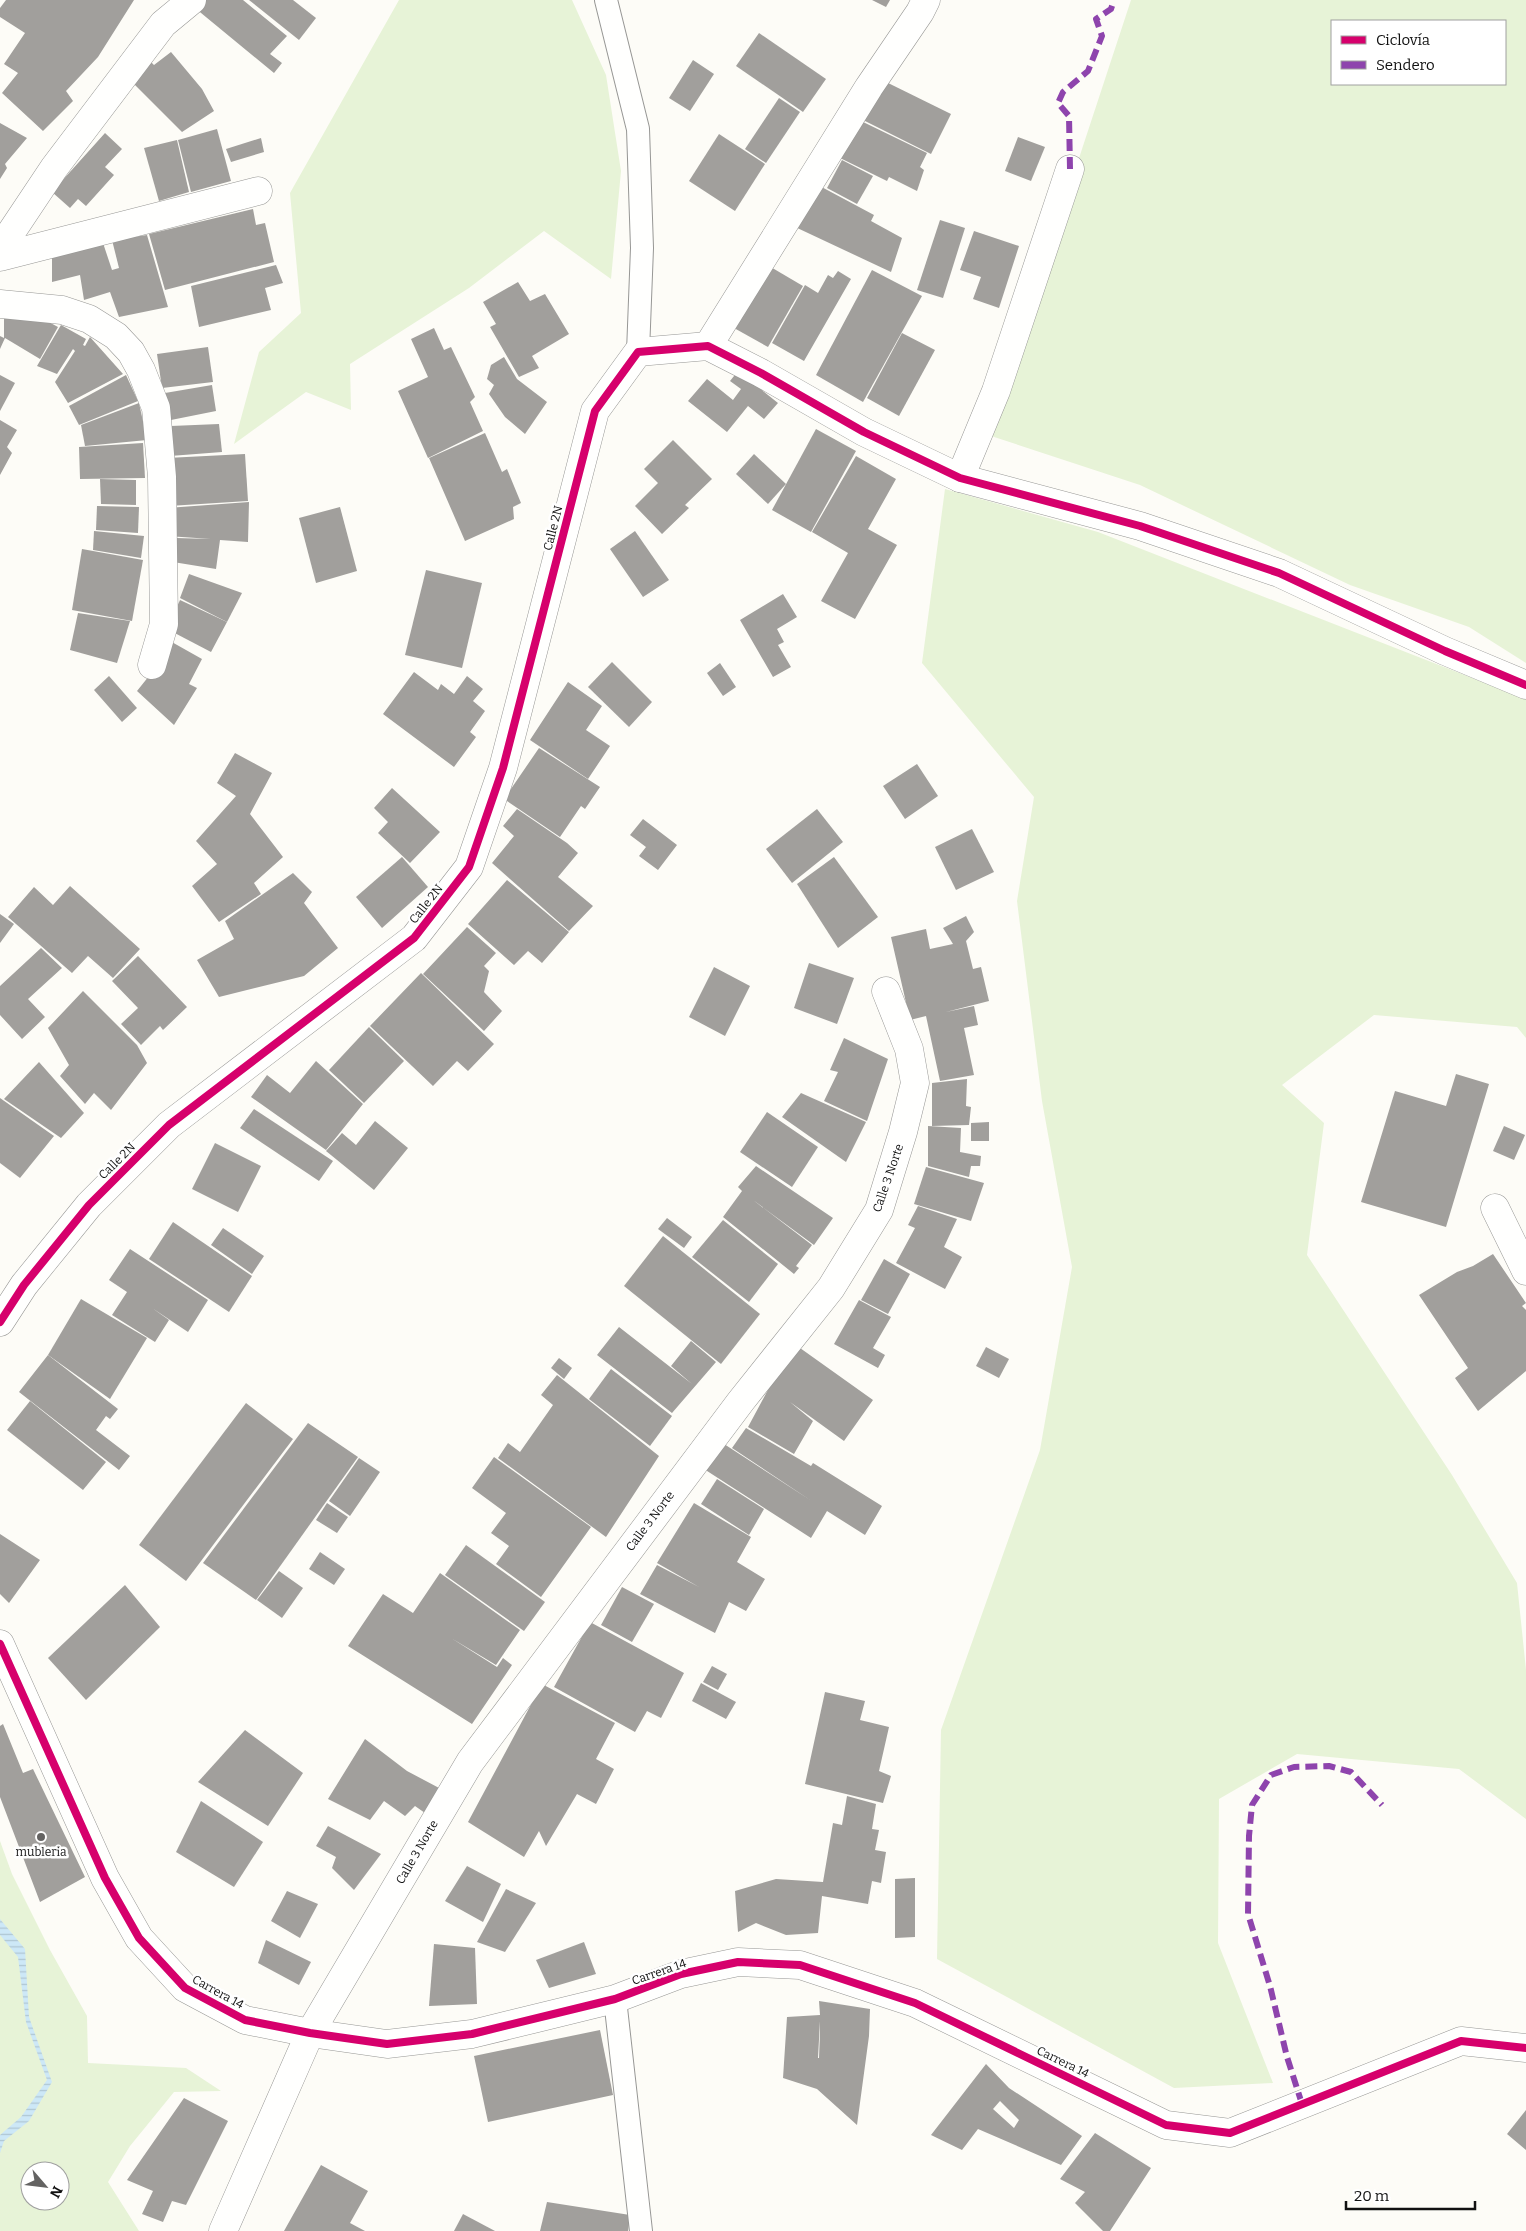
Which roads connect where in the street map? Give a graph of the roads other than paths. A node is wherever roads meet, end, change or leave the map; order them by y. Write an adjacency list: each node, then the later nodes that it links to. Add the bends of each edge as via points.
1 (192, 0): 6 (street, via 163,24 54,168)
2 (606, 0): 10 (lane, via 638,129 642,248)
3 (926, 0): 9 (street)
4 (1070, 168): 11 (street, via 996,391)
5 (258, 192): 7 (street)
6 (0, 249)
7 (0, 257)
8 (0, 304): 12 (street, via 62,310 89,319 116,336 142,370 156,408 162,477 164,624)
9 (708, 346): 10 (street); 11 (street, via 864,432)
10 (638, 352): 17 (street, Calle 2N, via 595,411 503,768 469,867 414,938 169,1125 89,1205 24,1286)
11 (960, 478): 13 (street, via 1140,526 1279,573 1445,651)
12 (152, 665)
13 (1526, 684)
14 (886, 991): 20 (street, Calle 3 Norte, via 909,1049 914,1082 904,1132 879,1210 831,1288 740,1401 470,1762)
15 (1495, 1208): 16 (street)
16 (1526, 1272)
17 (0, 1322)
18 (0, 1644): 20 (street, Carrera 14, via 105,1878 139,1938 185,1988 245,2020)
19 (615, 1999): 20 (street, Carrera 14, via 472,2034 387,2044); 21 (street, Carrera 14, via 681,1974 738,1962 800,1966 915,2003 1166,2125 1230,2133 1461,2041); 23 (lane)
20 (310, 2034): 22 (street, Calle 3 Norte)
21 (1526, 2048)
22 (223, 2231)
23 (641, 2231)

